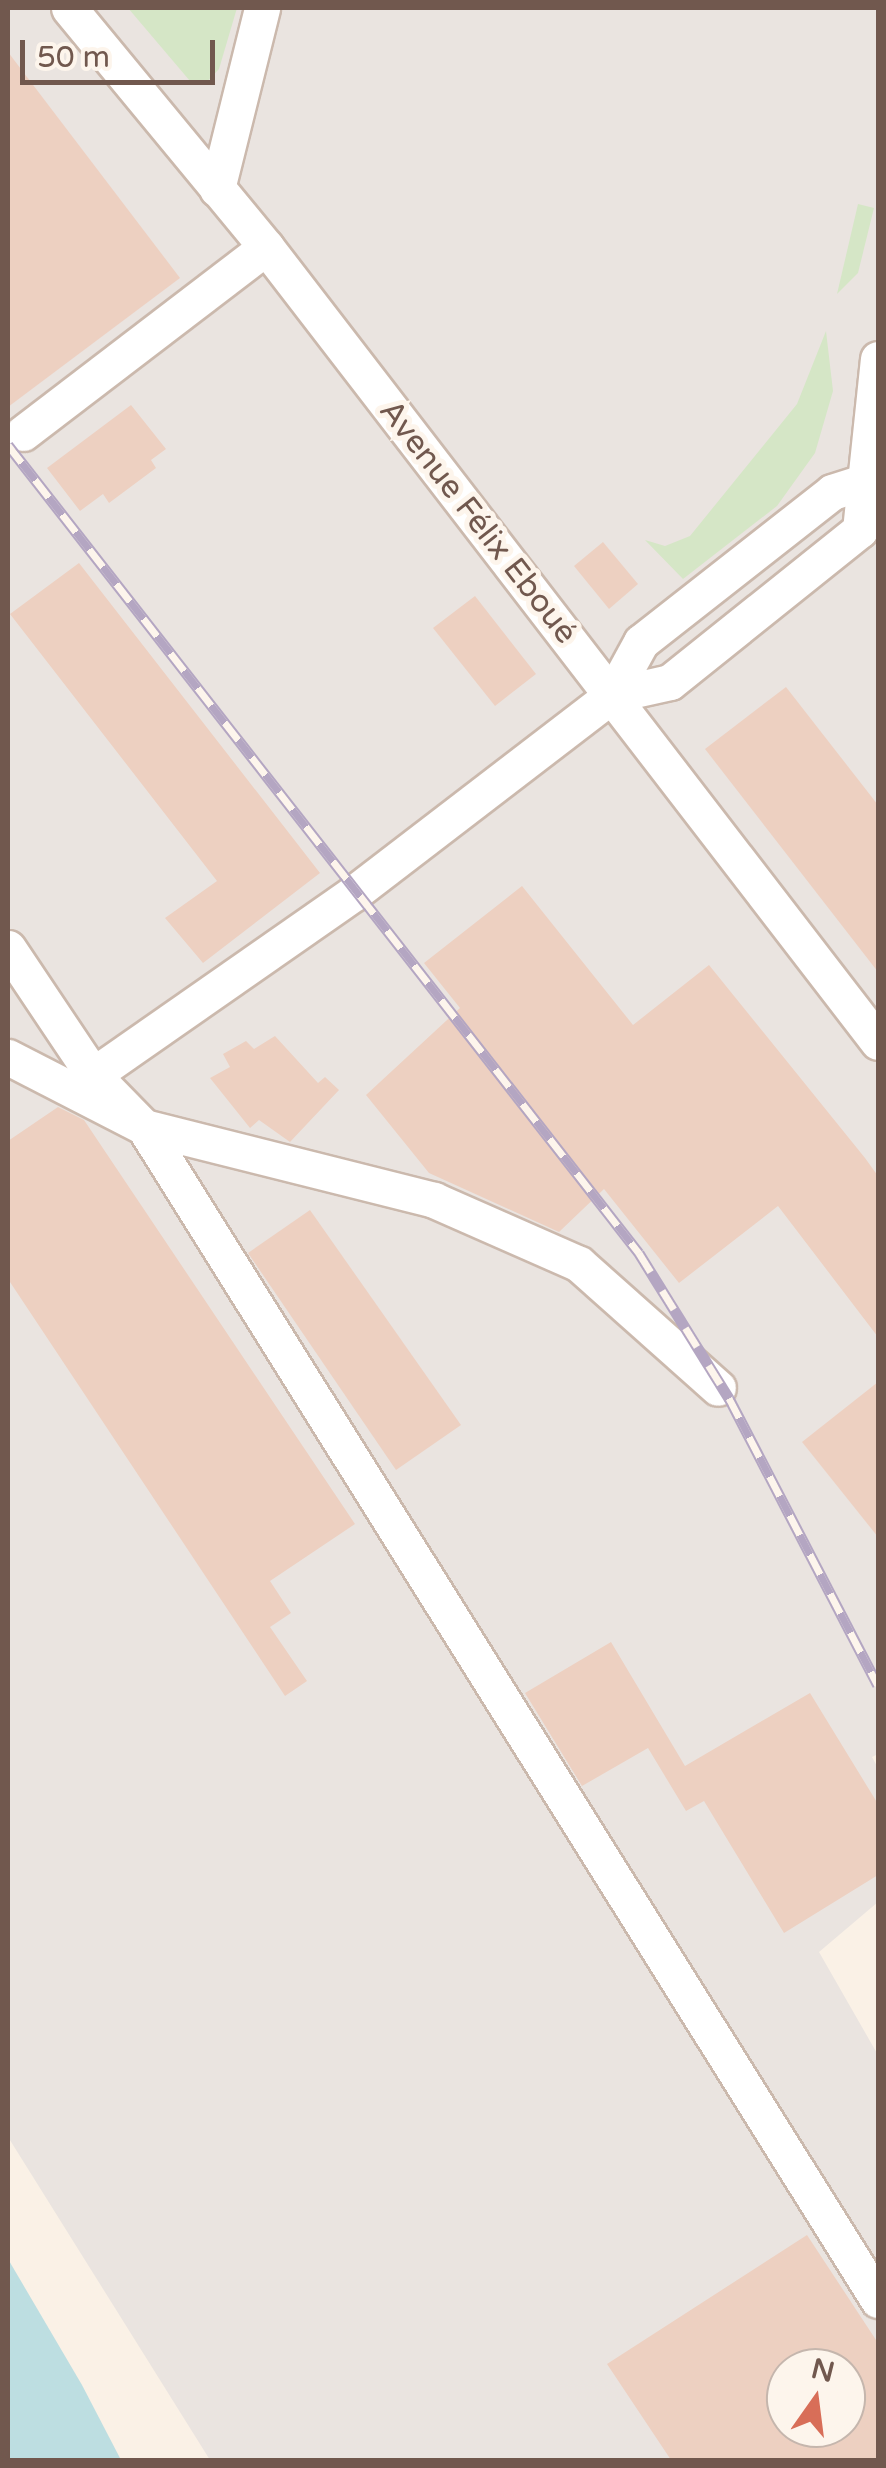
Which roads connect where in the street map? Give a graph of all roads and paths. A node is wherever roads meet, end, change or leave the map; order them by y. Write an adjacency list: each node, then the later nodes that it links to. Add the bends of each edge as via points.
1 (69, 8): 3 (street, Avenue Félix Eboué)
2 (262, 8): 3 (street)
3 (217, 189): 4 (street, Avenue Félix Eboué)
4 (266, 247): 6 (street); 8 (street, Avenue Félix Eboué)
5 (878, 358): 7 (street)
6 (23, 433)
7 (871, 473): 8 (street, via 832,492 641,642); 8 (street, via 860,530 670,682)
8 (612, 695): 10 (street, Avenue Félix Eboué); 12 (street, via 354,893)
9 (8, 948): 12 (street)
10 (878, 1042)
11 (8, 1057): 13 (street)
12 (93, 1075): 13 (street)
13 (144, 1127): 14 (street, via 434,1200 578,1264); 15 (street)
14 (718, 1388)
15 (878, 2300)

